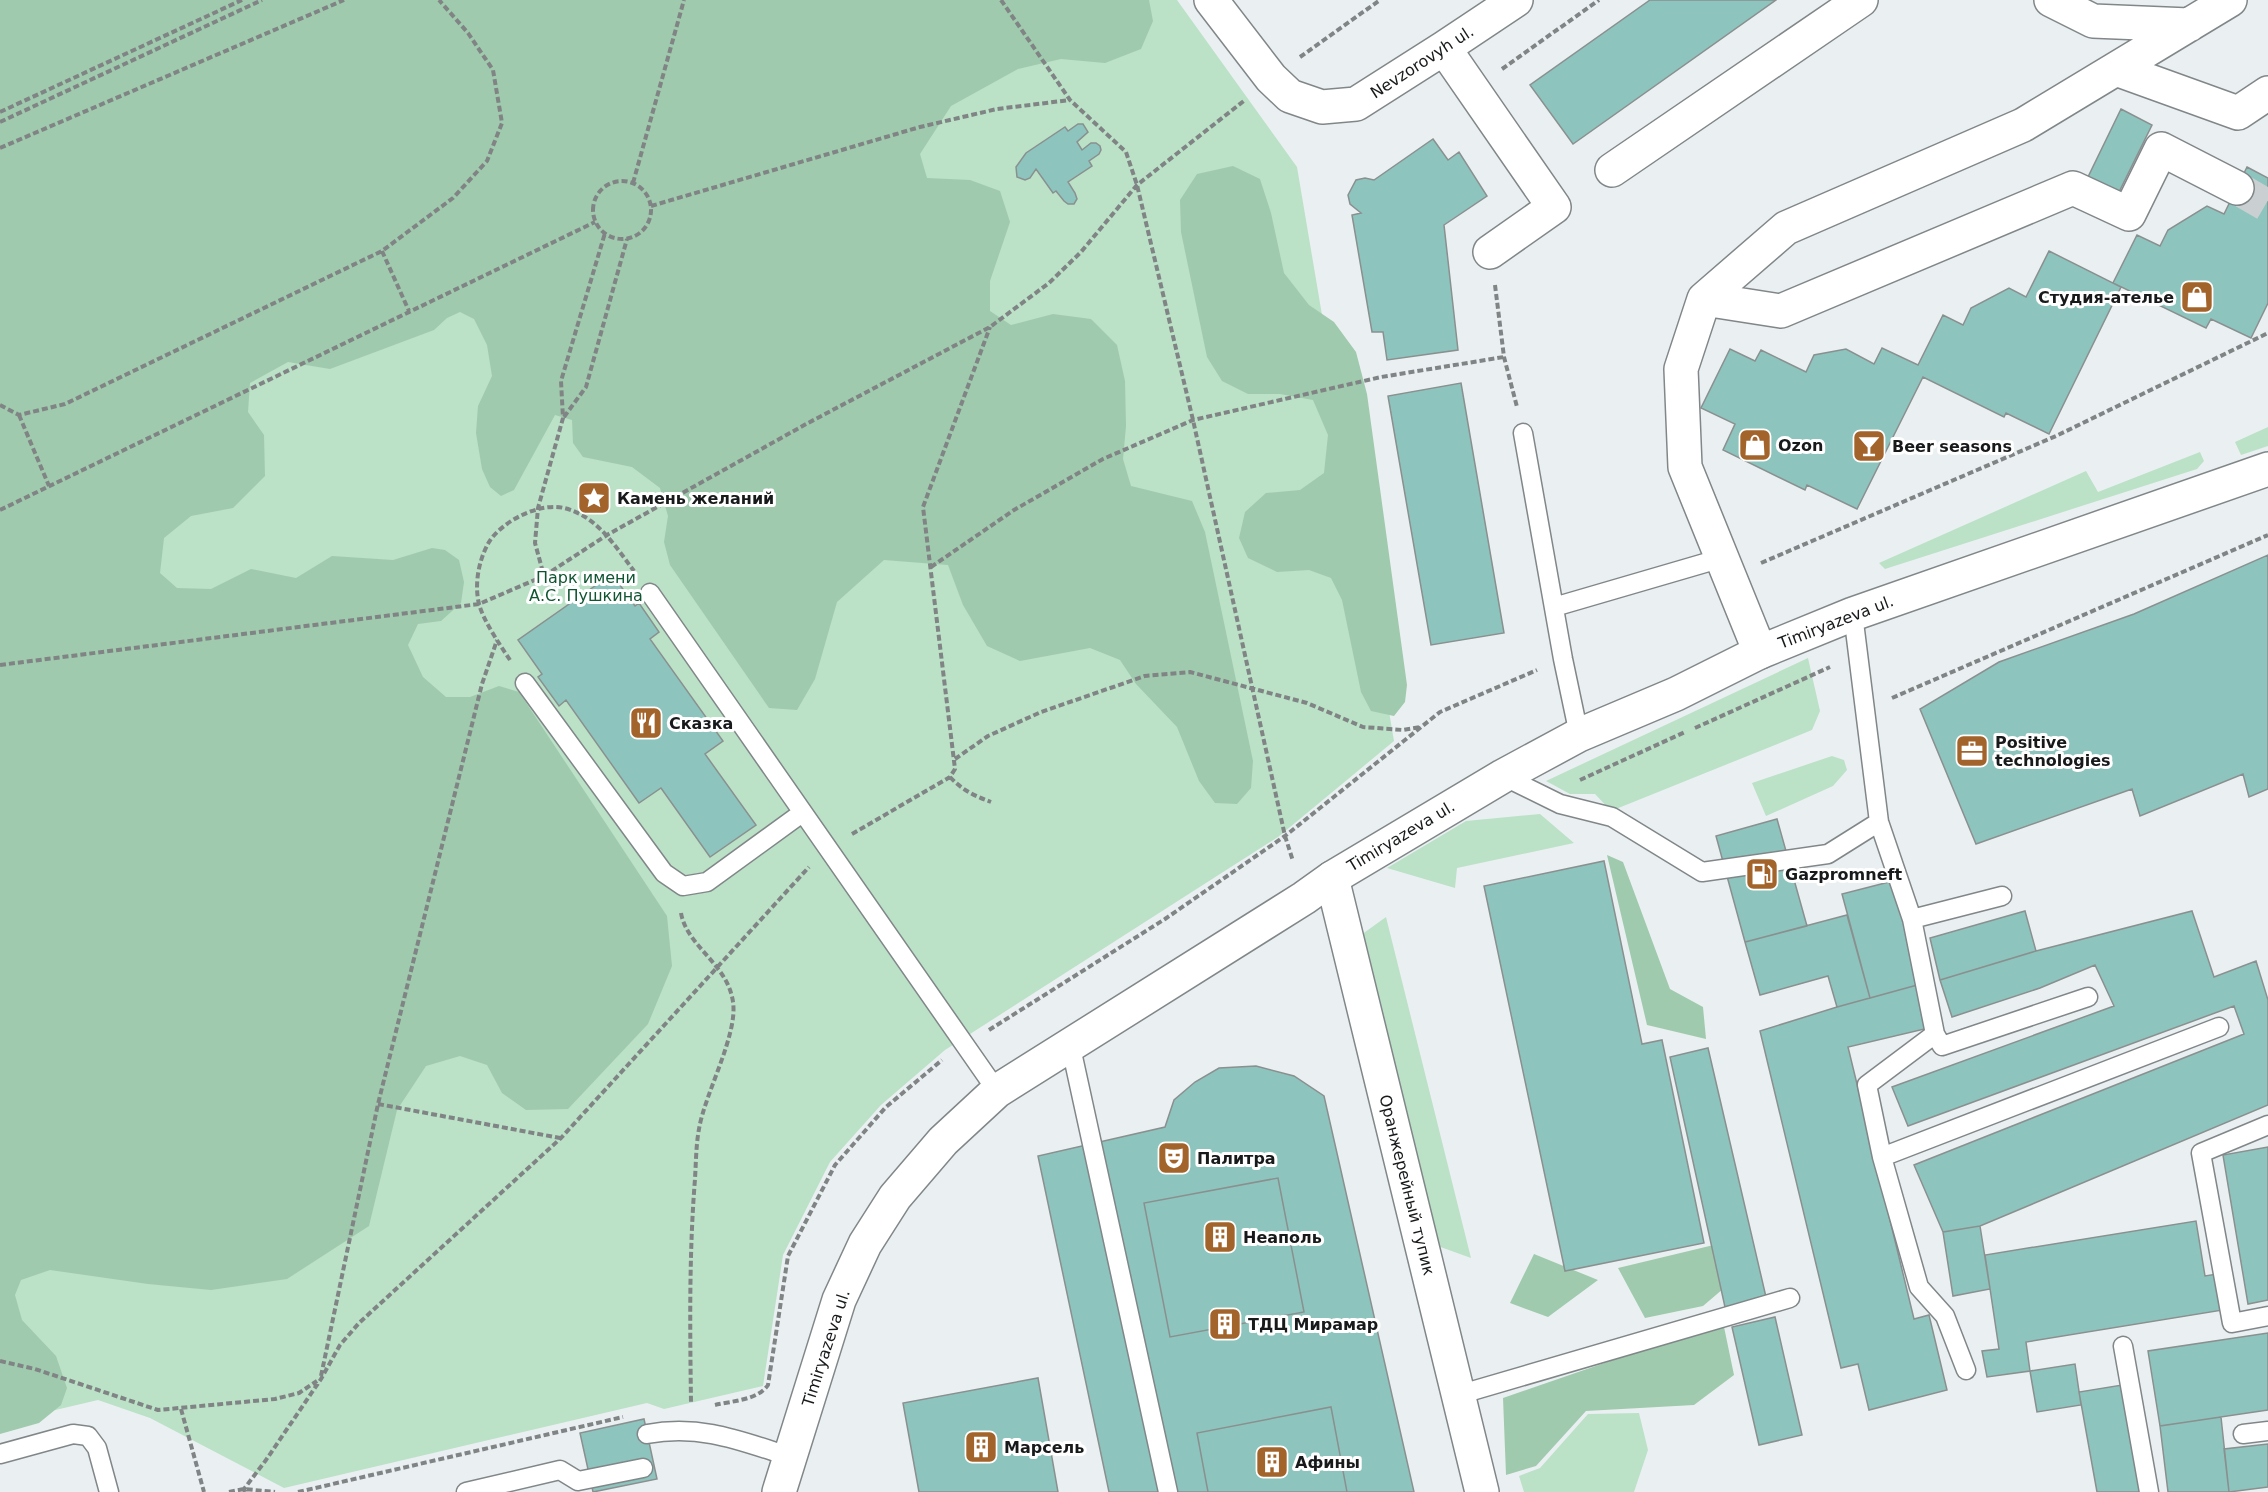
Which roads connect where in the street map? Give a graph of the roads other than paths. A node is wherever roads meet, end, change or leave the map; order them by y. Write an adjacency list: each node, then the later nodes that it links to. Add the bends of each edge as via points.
1 (1211, 0): 7 (street, Nevzorovyh ul., via 1283,90 1322,107 1356,104)
2 (1516, 0): 7 (street, Nevzorovyh ul.)
3 (1861, 0): 10 (street)
4 (2051, 0): 6 (street, via 2093,21)
5 (2230, 0): 6 (street)
6 (2189, 25): 8 (street)
7 (1444, 48): 12 (street, via 1554,207)
8 (2116, 69): 9 (street, via 2238,113); 13 (street, via 2023,125 1786,228)
9 (2268, 93)
10 (1612, 170)
11 (2237, 188): 13 (street, via 2161,149 2129,214 2073,188 1781,311)
12 (1490, 252)
13 (1704, 299): 16 (street, via 1681,369 1685,467)
14 (1523, 433): 18 (lane)
15 (2268, 469): 19 (street, Timiryazeva ul.)
16 (1726, 567): 18 (lane); 20 (street)
17 (650, 593): 24 (lane)
18 (1554, 607): 22 (lane)
19 (1853, 614): 20 (street, Timiryazeva ul.); 25 (lane)
20 (1760, 652): 22 (street, Timiryazeva ul.)
21 (525, 683): 24 (lane, via 664,873 683,886 707,882)
22 (1579, 735): 23 (street, Timiryazeva ul.)
23 (1503, 776): 25 (lane, via 1560,804 1612,818 1702,872 1828,854); 26 (street, Timiryazeva ul.)
24 (802, 813): 33 (lane)
25 (1880, 822): 28 (lane)
26 (1332, 878): 32 (street, Timiryazeva ul.); 40 (street, Оранжерейный тупик)
27 (2002, 896): 28 (lane)
28 (1912, 919): 31 (lane)
29 (2088, 997): 31 (lane, via 1942,1046)
30 (2219, 1027): 35 (lane)
31 (1935, 1034): 35 (lane, via 1867,1085)
32 (1070, 1043): 33 (street, Timiryazeva ul.); 50 (lane)
33 (997, 1091): 45 (street, Timiryazeva ul., via 943,1141 895,1197 865,1244 839,1300)
34 (2268, 1125): 37 (lane, via 2201,1153 2232,1323)
35 (1882, 1158): 39 (lane, via 1919,1287 1945,1316)
36 (1790, 1298): 40 (lane)
37 (2268, 1316)
38 (2123, 1346): 52 (lane)
39 (1966, 1370)
40 (1458, 1395): 51 (street, Оранжерейный тупик)
41 (2268, 1431): 43 (lane)
42 (647, 1434): 45 (lane, via 669,1430 716,1433)
43 (2243, 1434)
44 (0, 1454): 47 (lane, via 73,1434 88,1436 97,1448)
45 (791, 1457): 49 (street, Timiryazeva ul.)
46 (643, 1468): 48 (lane, via 578,1481 560,1470)
47 (109, 1492)
48 (466, 1492)
49 (778, 1492)
50 (1168, 1492)
51 (1482, 1492)
52 (2149, 1492)

